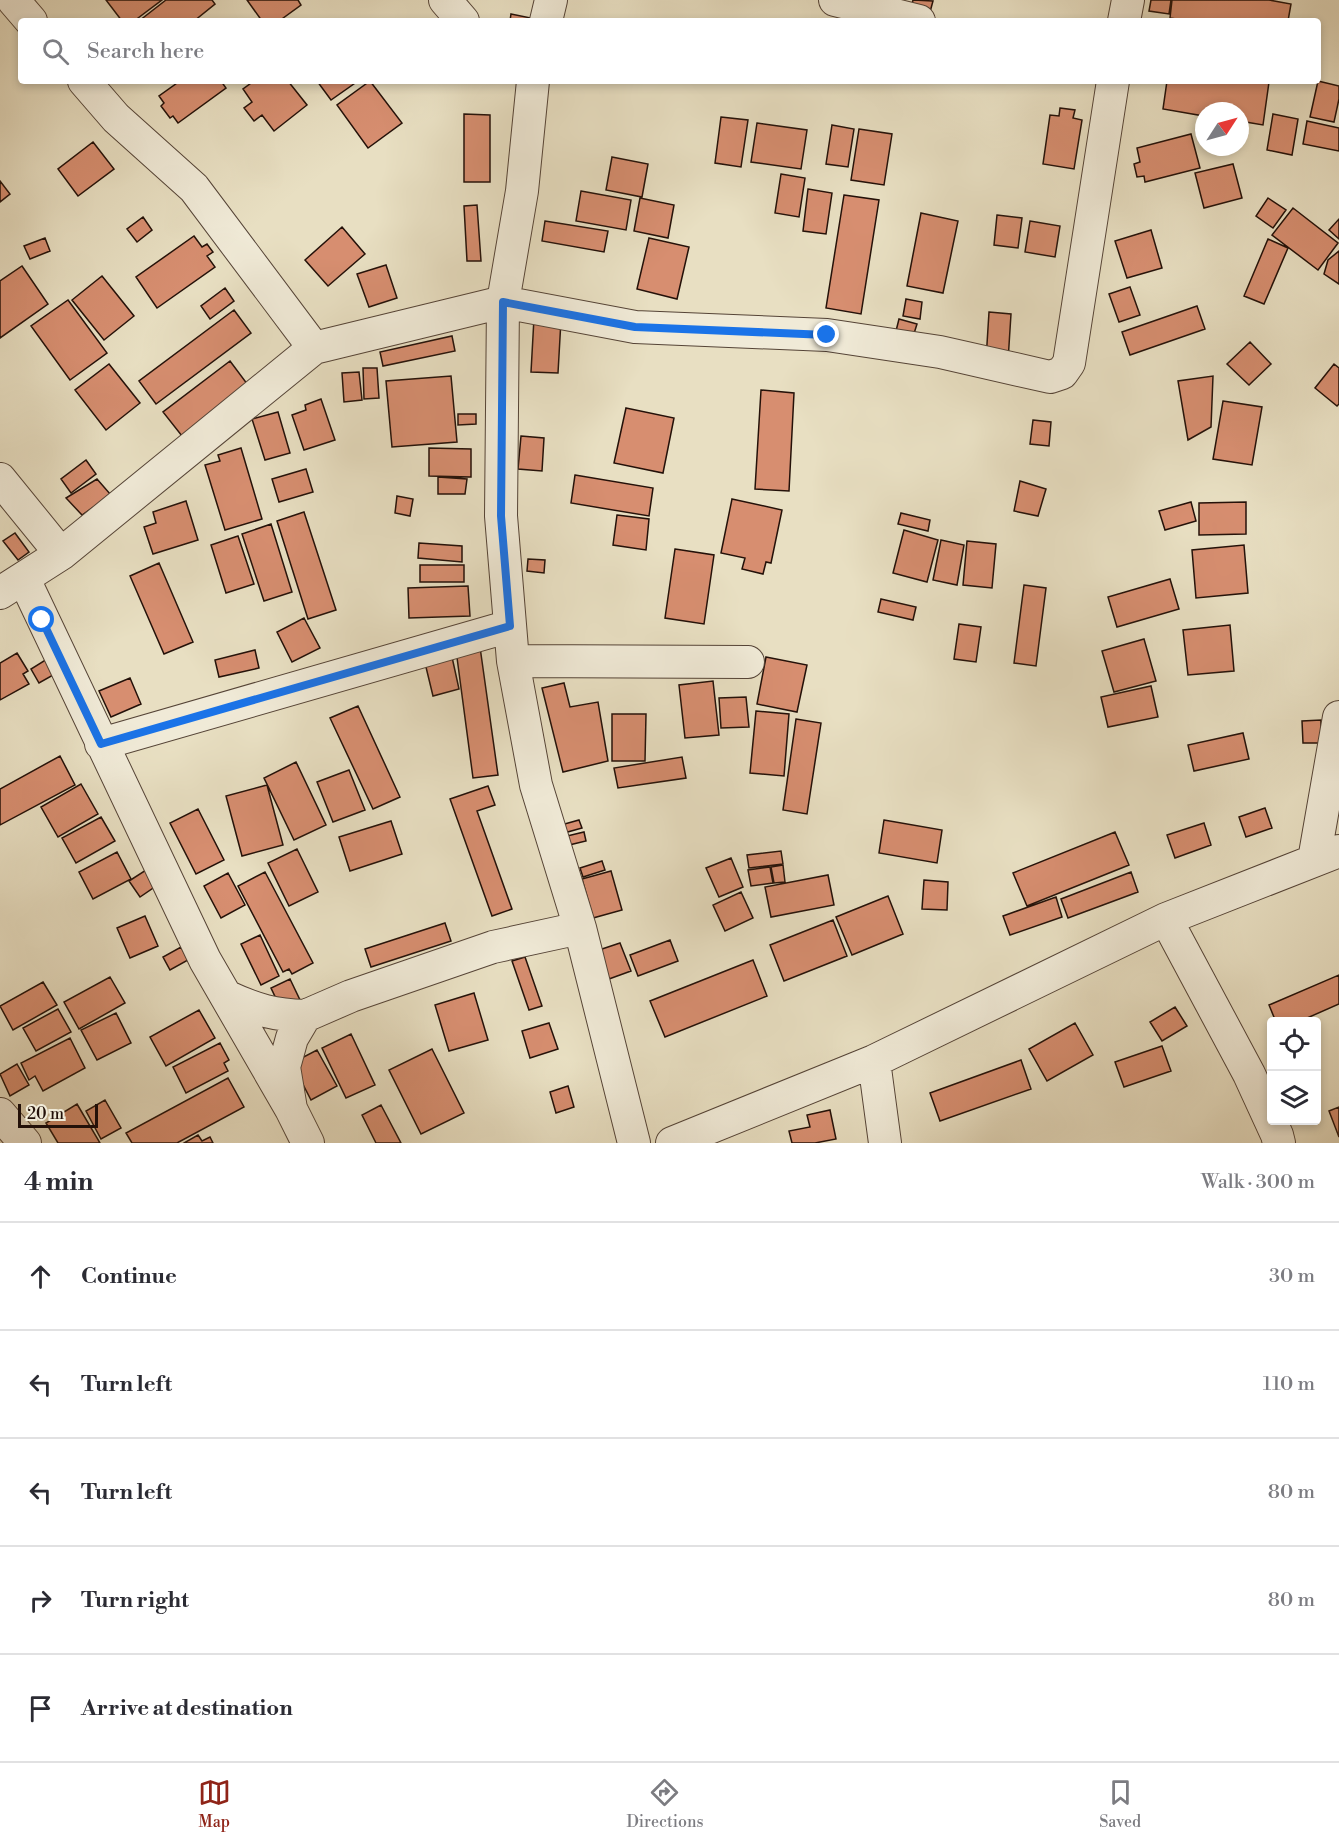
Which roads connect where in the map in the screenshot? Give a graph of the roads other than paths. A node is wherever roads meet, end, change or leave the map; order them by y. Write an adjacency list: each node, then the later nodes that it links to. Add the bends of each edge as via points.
1 (13, 0): 6 (street)
2 (445, 0): 7 (street)
3 (551, 0): 8 (street)
4 (835, 0): 9 (street)
5 (1128, 0): 10 (street)
6 (28, 18)
7 (460, 18)
8 (547, 18)
9 (907, 18)
10 (1125, 18)
11 (87, 84): 15 (street, via 116,118 194,188)
12 (530, 84): 14 (street, via 522,191)
13 (1113, 84): 14 (street, via 1069,363 1062,372 1050,377 940,352 827,335 635,327)
14 (503, 302): 15 (street); 19 (street, via 501,516)
15 (314, 348): 17 (street)
16 (0, 479): 17 (street)
17 (61, 554): 18 (street)
18 (12, 586): 23 (street)
19 (510, 626): 20 (street); 23 (street)
20 (513, 661): 21 (street); 26 (street, via 536,785)
21 (748, 662)
22 (1339, 717): 24 (street, via 1328,790)
23 (101, 744): 27 (street, via 205,960)
24 (1327, 855): 25 (street)
25 (1166, 919): 29 (street); 37 (street, via 1249,1074)
26 (580, 928): 28 (street, via 493,947); 34 (street)
27 (228, 997): 28 (street, via 257,1011); 30 (street)
28 (305, 1016): 30 (street, via 292,1038 284,1067)
29 (874, 1061): 35 (street); 36 (street)
30 (291, 1109): 33 (street)
31 (0, 1114): 32 (street)
32 (25, 1143)
33 (308, 1143)
34 (634, 1143)
35 (672, 1143)
36 (885, 1143)
37 (1279, 1143)

